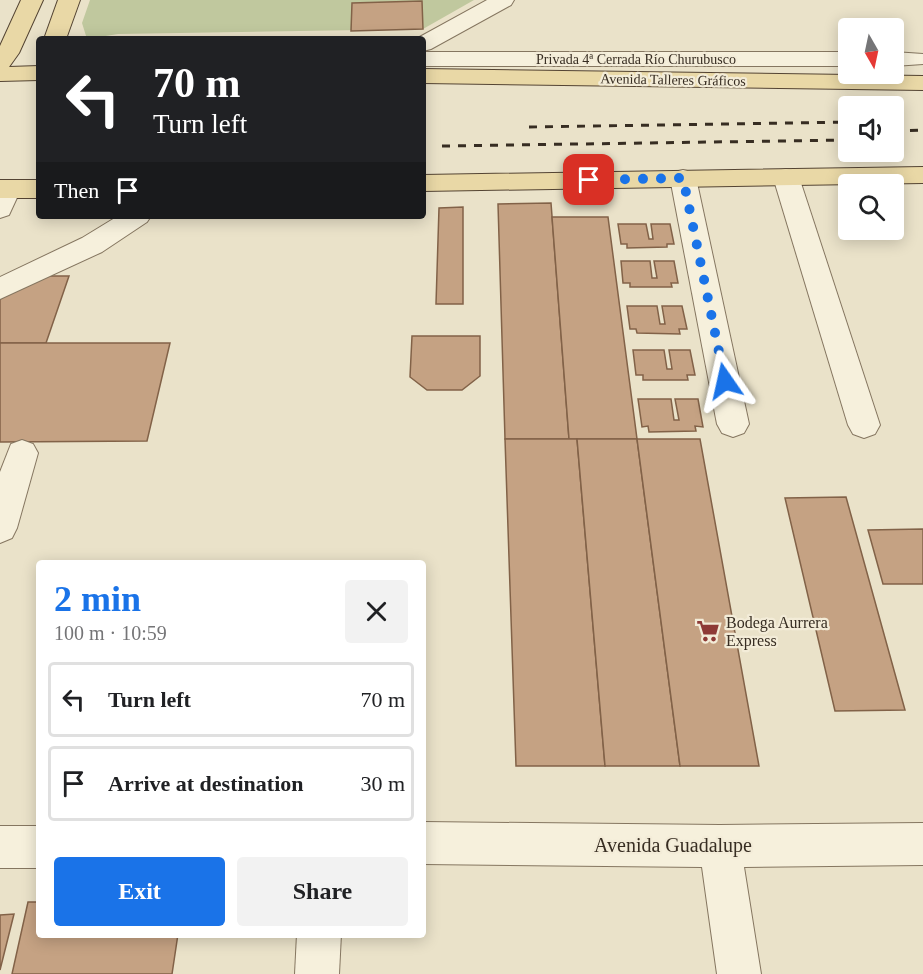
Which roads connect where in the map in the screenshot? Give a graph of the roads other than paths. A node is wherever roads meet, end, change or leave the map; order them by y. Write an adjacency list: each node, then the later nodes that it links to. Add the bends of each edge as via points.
1 (32, 0): 10 (main road)
2 (69, 0): 4 (main road)
3 (503, 0): 5 (street)
4 (56, 36)
5 (426, 42)
6 (426, 59): 7 (street, Privada 4ª Cerrada Río Churubusco)
7 (838, 59)
8 (904, 59): 9 (street)
9 (917, 59)
10 (0, 63)
11 (36, 73): 12 (main road)
12 (0, 74)
13 (426, 76): 14 (main road, Avenida Talleres Gráficos)
14 (923, 83)
15 (923, 175): 16 (main road)
16 (786, 177): 17 (main road); 24 (street)
17 (683, 178): 18 (main road); 23 (street)
18 (426, 183)
19 (36, 190): 20 (main road)
20 (3, 196)
21 (133, 219): 22 (street, via 92,245)
22 (0, 289)
23 (733, 424)
24 (864, 424)
25 (22, 453): 26 (street)
26 (0, 528)
27 (426, 843): 29 (street, Avenida Guadalupe)
28 (923, 844): 29 (street, Avenida Guadalupe)
29 (720, 846): 34 (street)
30 (0, 847): 31 (street)
31 (36, 847)
32 (320, 938): 33 (street)
33 (317, 974)
34 (739, 974)

